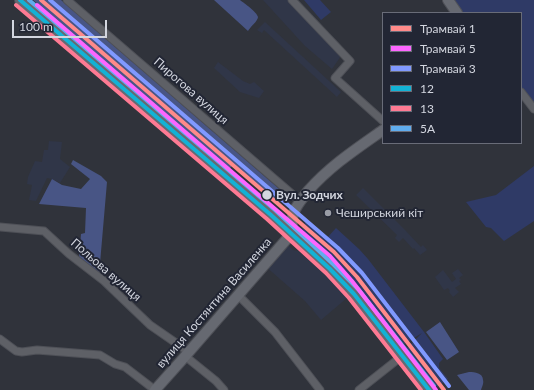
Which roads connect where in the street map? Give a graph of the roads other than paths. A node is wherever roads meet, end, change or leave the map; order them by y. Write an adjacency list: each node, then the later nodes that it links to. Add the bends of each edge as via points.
1 (20, 0): 12 (main road)
2 (67, 0): 10 (street, Пирогова вулиця)
3 (292, 0): 8 (street, via 350,61 335,78)
4 (448, 0): 5 (main road)
5 (456, 12)
6 (522, 93): 7 (street)
7 (534, 109)
8 (382, 120)
9 (382, 131): 10 (main road, via 325,173)
10 (300, 201): 12 (main road, via 294,212)
11 (0, 227): 15 (street, Польова вулиця, via 44,231 104,281 150,325)
12 (292, 233): 13 (main road, вулиця Костянтина Василенка); 16 (main road, via 342,280)
13 (238, 295): 15 (main road, вулиця Костянтина Василенка); 19 (street, via 275,332)
14 (0, 339): 17 (street, via 16,351 22,352 37,350 100,355 125,367)
15 (187, 354): 17 (main road, вулиця Костянтина Василенка); 18 (street, Польова вулиця)
16 (402, 356): 20 (street); 21 (main road)
17 (155, 390)
18 (224, 390)
19 (320, 390)
20 (359, 390)
21 (429, 390)

